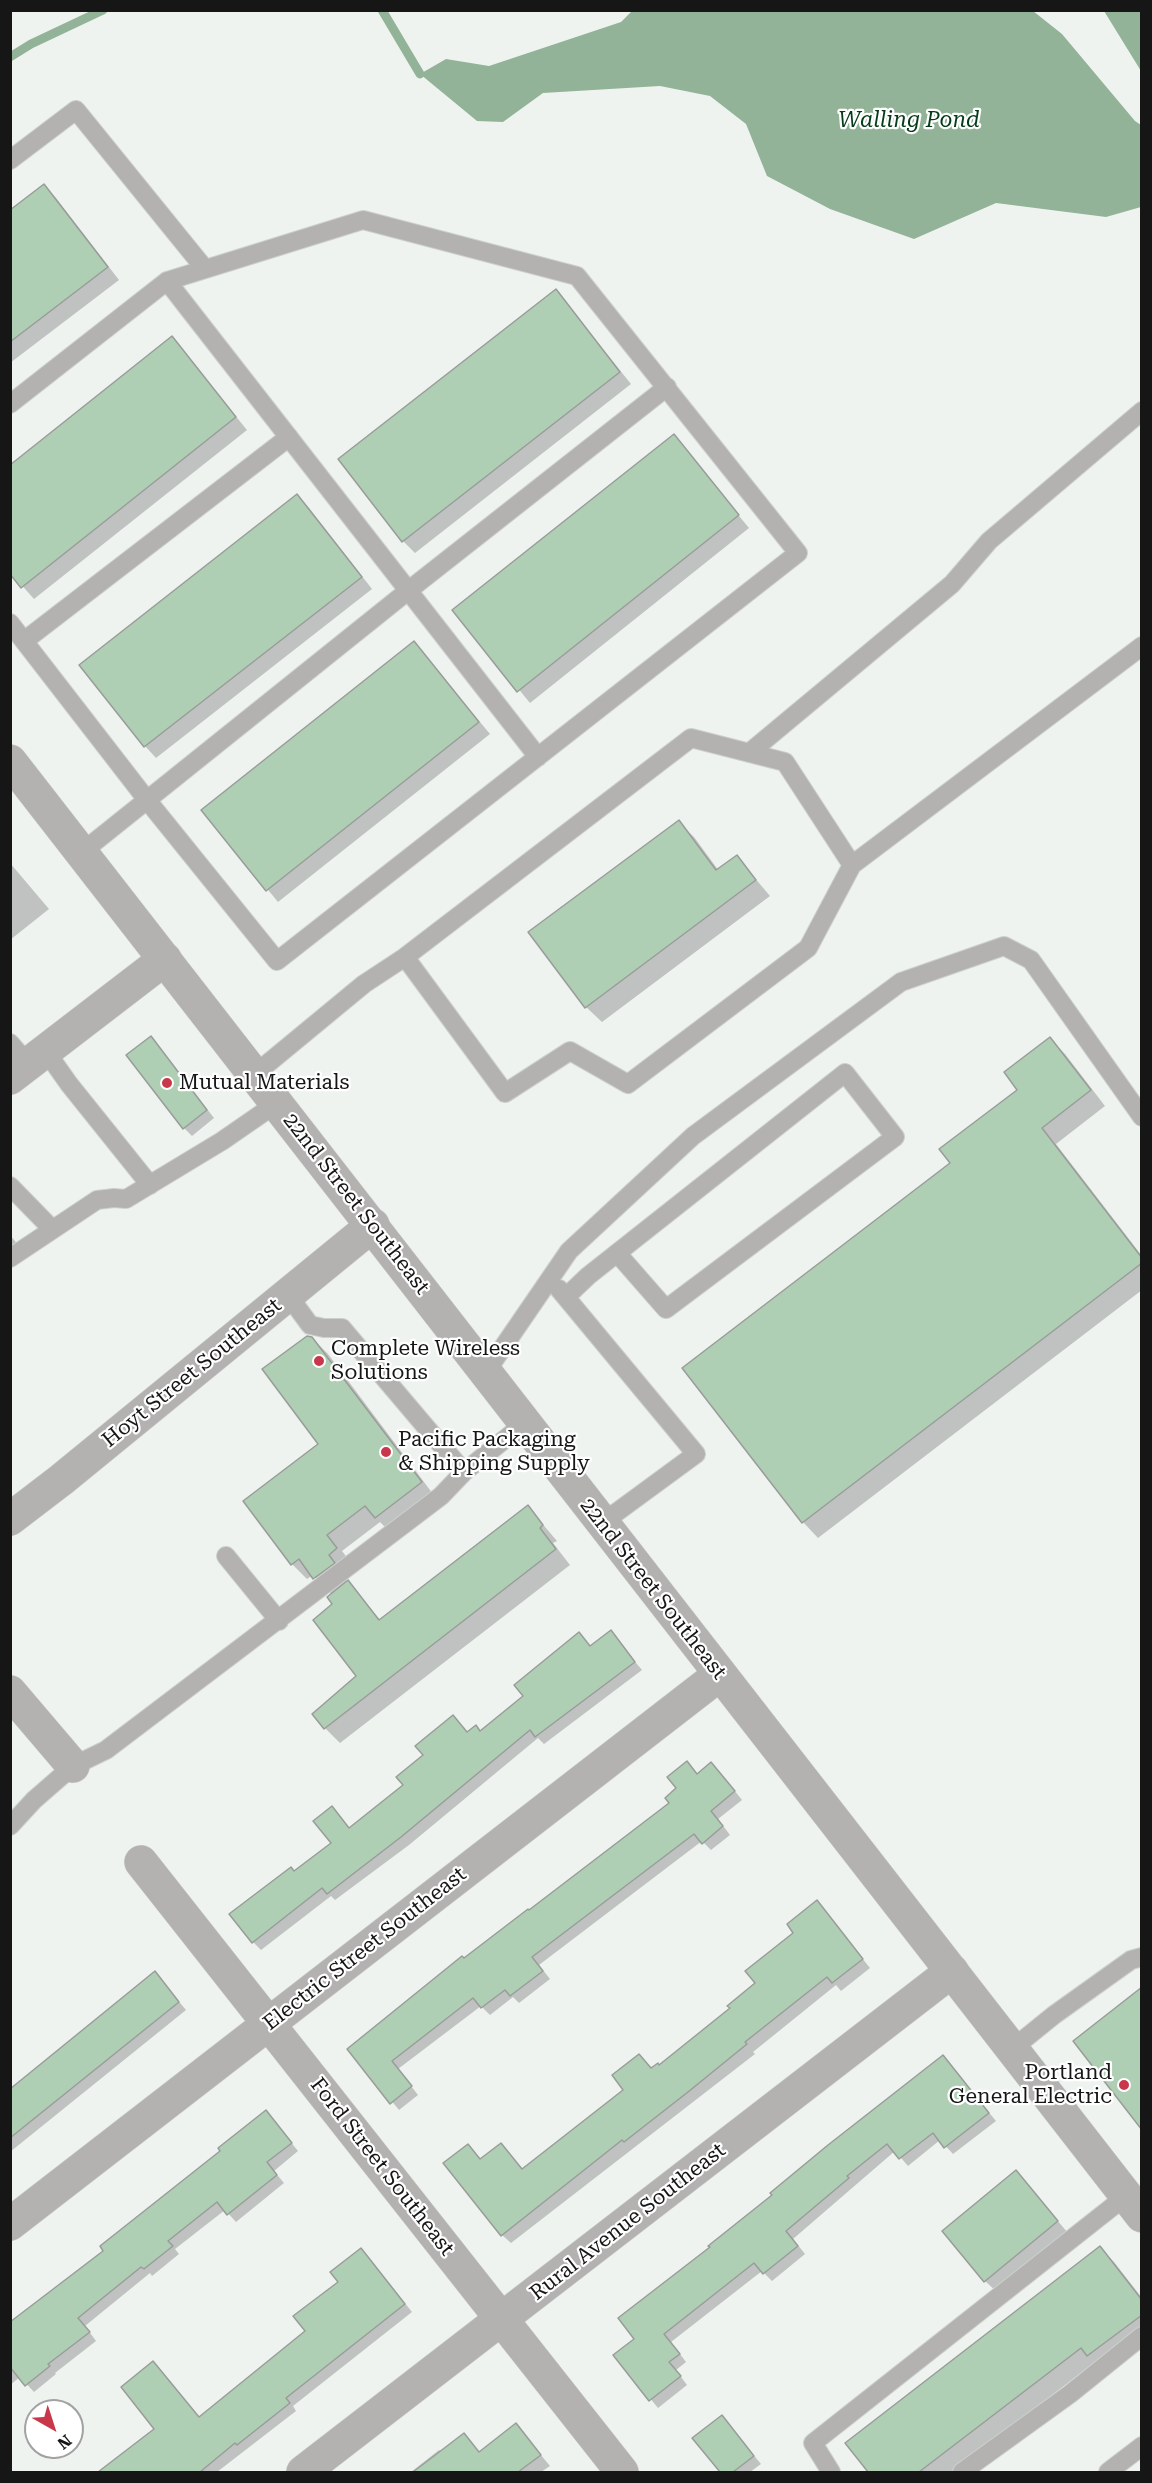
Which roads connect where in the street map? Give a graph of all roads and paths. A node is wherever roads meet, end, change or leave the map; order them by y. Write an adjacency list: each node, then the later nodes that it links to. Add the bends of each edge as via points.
1 (10, 160): 2 (lane, via 76,110)
2 (205, 269): 3 (lane); 4 (lane, via 363,220 577,276)
3 (167, 281): 5 (lane); 7 (lane)
4 (667, 387): 8 (lane); 13 (lane, via 798,553)
5 (10, 404)
6 (1142, 411): 12 (lane, via 989,541 952,584)
7 (289, 437): 8 (lane); 10 (lane)
8 (409, 590): 13 (lane); 15 (lane)
9 (10, 623): 10 (lane)
10 (24, 641): 15 (lane)
11 (1142, 646): 17 (lane)
12 (749, 753): 17 (lane, via 785,762); 18 (lane, via 691,738)
13 (538, 757): 15 (lane, via 277,961)
14 (10, 761): 16 (street, 22nd Street Southeast)
15 (147, 800): 16 (lane)
16 (82, 852): 19 (street, 22nd Street Southeast)
17 (852, 866): 18 (lane, via 808,948 628,1084 570,1051 505,1093)
18 (405, 957): 21 (lane, via 364,984)
19 (165, 959): 20 (street); 21 (street, 22nd Street Southeast)
20 (24, 1059): 24 (lane, via 69,1084)
21 (255, 1074): 22 (street, 22nd Street Southeast)
22 (277, 1103): 24 (lane); 26 (street, 22nd Street Southeast)
23 (1142, 1117): 30 (lane, via 1031,960 1004,946 901,982 693,1136 569,1251)
24 (150, 1185): 27 (lane, via 126,1199 97,1200)
25 (10, 1186): 27 (lane)
26 (373, 1225): 31 (street, Hoyt Street Southeast); 33 (street, 22nd Street Southeast)
27 (52, 1229): 29 (lane)
28 (617, 1253): 28 (lane, via 845,1073 895,1137 666,1309); 32 (lane)
29 (10, 1258)
30 (550, 1279): 32 (lane); 33 (lane)
31 (288, 1294): 35 (lane, via 310,1325 342,1328); 36 (street, Hoyt Street Southeast)
32 (566, 1297): 37 (lane, via 696,1454)
33 (486, 1372): 34 (street, 22nd Street Southeast)
34 (525, 1423): 35 (lane); 37 (street, 22nd Street Southeast)
35 (464, 1472): 39 (lane, via 441,1496)
36 (10, 1519)
37 (602, 1523): 40 (street, 22nd Street Southeast)
38 (226, 1556): 39 (lane)
39 (279, 1621): 42 (lane, via 106,1750)
40 (719, 1675): 46 (street, 22nd Street Southeast); 47 (street, Electric Street Southeast)
41 (10, 1692): 42 (street)
42 (73, 1766): 43 (lane)
43 (10, 1826)
44 (141, 1862): 47 (street, Ford Street Southeast)
45 (1142, 1957): 48 (lane, via 1121,1967)
46 (952, 1971): 48 (street, 22nd Street Southeast); 51 (street, Rural Avenue Southeast)
47 (268, 2024): 50 (street, Electric Street Southeast); 51 (street, Ford Street Southeast)
48 (1012, 2049): 49 (street, 22nd Street Southeast)
49 (1134, 2206): 56 (lane, via 813,2443)
50 (10, 2224)
51 (502, 2319): 54 (street, Rural Avenue Southeast); 55 (street, Ford Street Southeast)
52 (1142, 2336): 57 (lane)
53 (1142, 2446): 58 (lane)
54 (303, 2472)
55 (622, 2472)
56 (831, 2472)
57 (962, 2472)
58 (1108, 2472)

